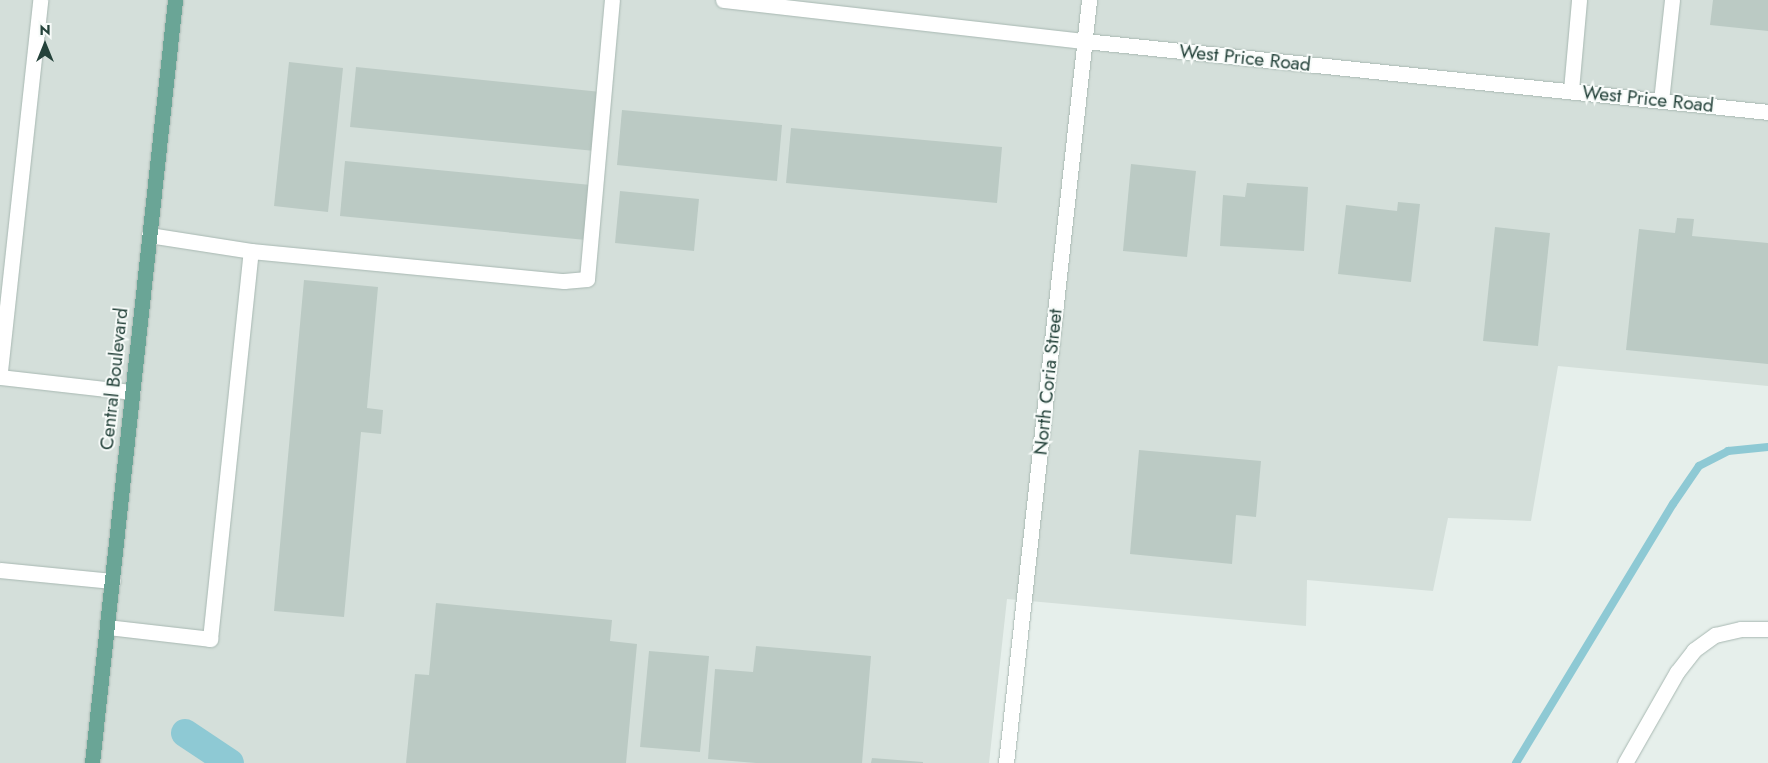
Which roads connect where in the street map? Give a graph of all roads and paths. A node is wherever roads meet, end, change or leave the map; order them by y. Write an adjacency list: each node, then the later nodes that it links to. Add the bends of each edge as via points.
1 (40, 0): 15 (main road)
2 (175, 0): 13 (main road, Central Boulevard)
3 (612, 0): 14 (main road, via 587,279 564,281)
4 (723, 0): 8 (main road, West Price Road)
5 (1089, 0): 9 (main road, North Coria Street)
6 (1579, 0): 10 (main road)
7 (1672, 0): 11 (main road)
8 (765, 2): 9 (main road, West Price Road)
9 (1085, 41): 10 (main road, West Price Road); 23 (main road, North Coria Street)
10 (1571, 90): 11 (main road, West Price Road)
11 (1661, 101): 12 (main road, West Price Road)
12 (1768, 112)
13 (149, 235): 14 (main road); 17 (main road, Central Boulevard)
14 (251, 252): 20 (main road, via 210,638)
15 (0, 371)
16 (0, 377): 17 (main road)
17 (132, 392): 19 (main road, Central Boulevard)
18 (0, 570): 19 (main road)
19 (112, 581): 20 (main road, Central Boulevard)
20 (107, 627): 22 (main road, Central Boulevard)
21 (1768, 628): 24 (main road, via 1740,628 1715,635 1694,650 1677,672)
22 (92, 763)
23 (1006, 763)
24 (1625, 763)

